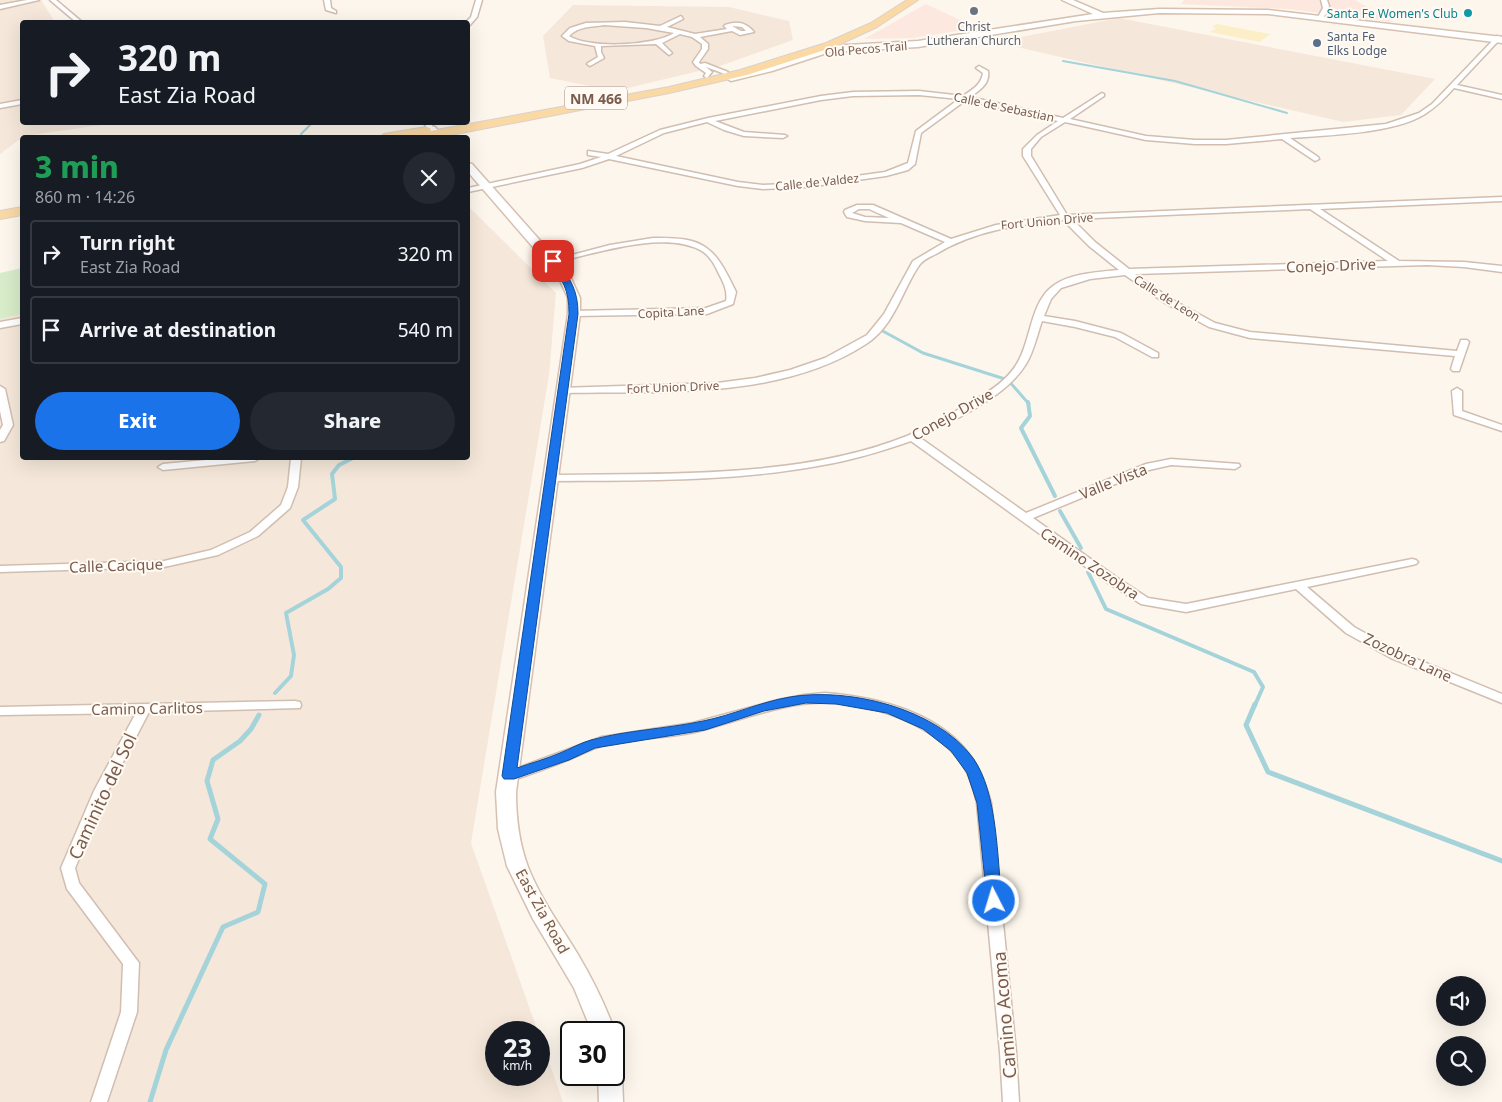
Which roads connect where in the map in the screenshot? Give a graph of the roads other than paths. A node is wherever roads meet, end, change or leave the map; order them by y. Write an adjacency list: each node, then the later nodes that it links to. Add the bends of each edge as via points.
1 (36, 0): 10 (street)
2 (53, 0): 16 (street)
3 (327, 0): 13 (street, via 328,9)
4 (479, 0): 18 (street)
5 (900, 0): 30 (main road, NM 466, via 860,25)
6 (913, 0): 23 (main road, NM 466)
7 (1067, 0): 9 (main road, via 1099,8); 12 (main road)
8 (1324, 0): 14 (street, via 1327,8)
9 (1194, 6): 12 (main road, Old Pecos Trail); 14 (main road, Old Pecos Trail, via 1258,8)
10 (0, 7)
11 (1232, 10): 12 (main road); 14 (main road, Old Pecos Trail); 36 (main road, Old Pecos Trail, via 1108,14 927,43 829,50 745,75)
12 (1090, 11): 28 (main road, Old Pecos Trail)
13 (334, 12)
14 (1322, 16): 25 (main road, Old Pecos Trail)
15 (681, 18): 20 (street)
16 (77, 20)
17 (584, 21): 19 (street)
18 (470, 22)
19 (591, 25): 20 (street, via 614,23); 27 (street, via 571,30 566,37 576,42)
20 (659, 29): 22 (street)
21 (730, 30): 24 (street)
22 (679, 32): 24 (street); 26 (street)
23 (859, 33): 28 (main road, via 854,38 858,42); 29 (main road, NM 466)
24 (694, 36): 32 (street, via 705,44)
25 (1500, 39): 37 (street, Calle de Sebastian)
26 (658, 42): 27 (street); 31 (street)
27 (598, 44): 33 (street, via 601,58)
28 (885, 44): 29 (main road, Old Pecos Trail)
29 (830, 45): 30 (main road, Old Pecos Trail); 36 (main road, NM 466, via 781,62)
30 (806, 48): 35 (main road, Old Pecos Trail / NM 466)
31 (669, 53)
32 (702, 55): 35 (street, via 704,65); 36 (street, via 696,62 709,72)
33 (590, 64)
34 (980, 68): 41 (street, Calle de Valdez, via 986,72 985,79 980,87)
35 (724, 72): 36 (main road, Old Pecos Trail / NM 466); 38 (main road, via 721,76)
36 (704, 80): 38 (main road, Old Pecos Trail / NM 466); 46 (main road, Old Pecos Trail / NM 466)
37 (1452, 86): 40 (street); 52 (street, Calle de Sebastian, via 1421,114 1387,126)
38 (669, 90): 46 (main road, Old Pecos Trail / NM 466)
39 (1102, 95): 45 (street, Calle de Leon)
40 (1502, 97)
41 (964, 98): 44 (street, Calle de Sebastian, via 919,93 853,94); 45 (street, Calle de Sebastian); 54 (street, Calle de Valdez, via 918,132 910,164 886,174 807,185 763,187)
42 (20, 102): 43 (street)
43 (0, 106)
44 (708, 120): 51 (street, via 739,134); 54 (street, Calle de Sebastian, via 662,131)
45 (1064, 120): 52 (street, Calle de Sebastian, via 1146,138 1196,142); 65 (street, Calle de Leon, via 1038,136 1027,149 1027,156)
46 (475, 122)
47 (460, 125): 48 (main road, Old Pecos Trail / NM 466)
48 (434, 130): 49 (main road, Old Pecos Trail / NM 466); 50 (main road, Old Pecos Trail / NM 466)
49 (403, 135)
50 (422, 135)
51 (783, 136)
52 (1284, 137): 55 (street)
53 (591, 153): 54 (street, Calle de Valdez)
54 (608, 157): 57 (street, Calle de Sebastian, via 582,166)
55 (1315, 159)
56 (470, 168): 57 (main road, East Zia Road)
57 (486, 186): 58 (street); 68 (main road, East Zia Road)
58 (470, 190)
59 (1502, 199): 61 (street, Fort Union Drive)
60 (20, 204): 62 (main road)
61 (1312, 207): 65 (street, Fort Union Drive); 69 (street)
62 (0, 209)
63 (20, 211): 64 (main road)
64 (0, 215)
65 (1065, 217): 67 (street, Fort Union Drive, via 996,225); 71 (street, Calle de Leon)
66 (905, 221): 66 (street, via 860,218 848,212 857,207 870,207); 67 (street)
67 (950, 241): 81 (street, Fort Union Drive, via 916,263 886,320 871,336 828,361 778,378 723,385)
68 (553, 261): 72 (main road, East Zia Road, via 574,298); 72 (street, Copita Lane, via 654,240 674,239 693,243 707,251 721,269 732,292 730,302 706,311)
69 (1397, 263): 70 (street, Conejo Drive, via 1472,264); 71 (street, Conejo Drive)
70 (1502, 269)
71 (1128, 273): 73 (street, Conejo Drive, via 1079,277 1056,287 1048,296); 78 (street, Calle de Leon, via 1168,301 1212,325 1250,335)
72 (574, 314): 81 (main road, East Zia Road)
73 (1040, 318): 77 (street, via 1118,335); 84 (street, Conejo Drive, via 1025,358 1008,380 961,412)
74 (20, 320): 75 (street)
75 (0, 325)
76 (1464, 342): 78 (street)
77 (1154, 354)
78 (1460, 354): 79 (street)
79 (1456, 369)
80 (0, 389): 85 (street, via 8,425)
81 (563, 390): 90 (main road, East Zia Road)
82 (1456, 391): 83 (street, via 1457,413)
83 (1502, 428)
84 (912, 437): 90 (street, Conejo Drive, via 829,462 787,468 661,476); 91 (street, Camino Zozobra)
85 (0, 439)
86 (235, 460): 89 (street)
87 (296, 460): 93 (street, Calle Cacique, via 293,487 286,506 254,534 214,553 164,564)
88 (1235, 466): 91 (street, Valle Vista, via 1170,462 1146,467)
89 (163, 467)
90 (551, 478): 99 (main road, East Zia Road)
91 (1024, 518): 94 (street, Camino Zozobra, via 1145,601 1186,608)
92 (1412, 562): 94 (street, Camino Zozobra)
93 (0, 569)
94 (1298, 584): 95 (street, Zozobra Lane, via 1350,630 1388,651)
95 (1502, 699)
96 (295, 705): 97 (street, Camino Carlitos)
97 (145, 708): 98 (street, Camino Carlitos); 102 (street, Caminito del Sol, via 101,790 68,868 72,885 131,963 129,1012)
98 (0, 711)
99 (509, 776): 100 (main road, East Zia Road, via 506,810 514,857 531,894 578,972); 104 (street, Camino Acoma, via 608,740 688,729 762,707 806,699 868,704 889,709 928,726 968,762 984,803)
100 (600, 1021)
101 (610, 1086): 103 (main road)
102 (99, 1101)
103 (611, 1102)
104 (1011, 1102)

